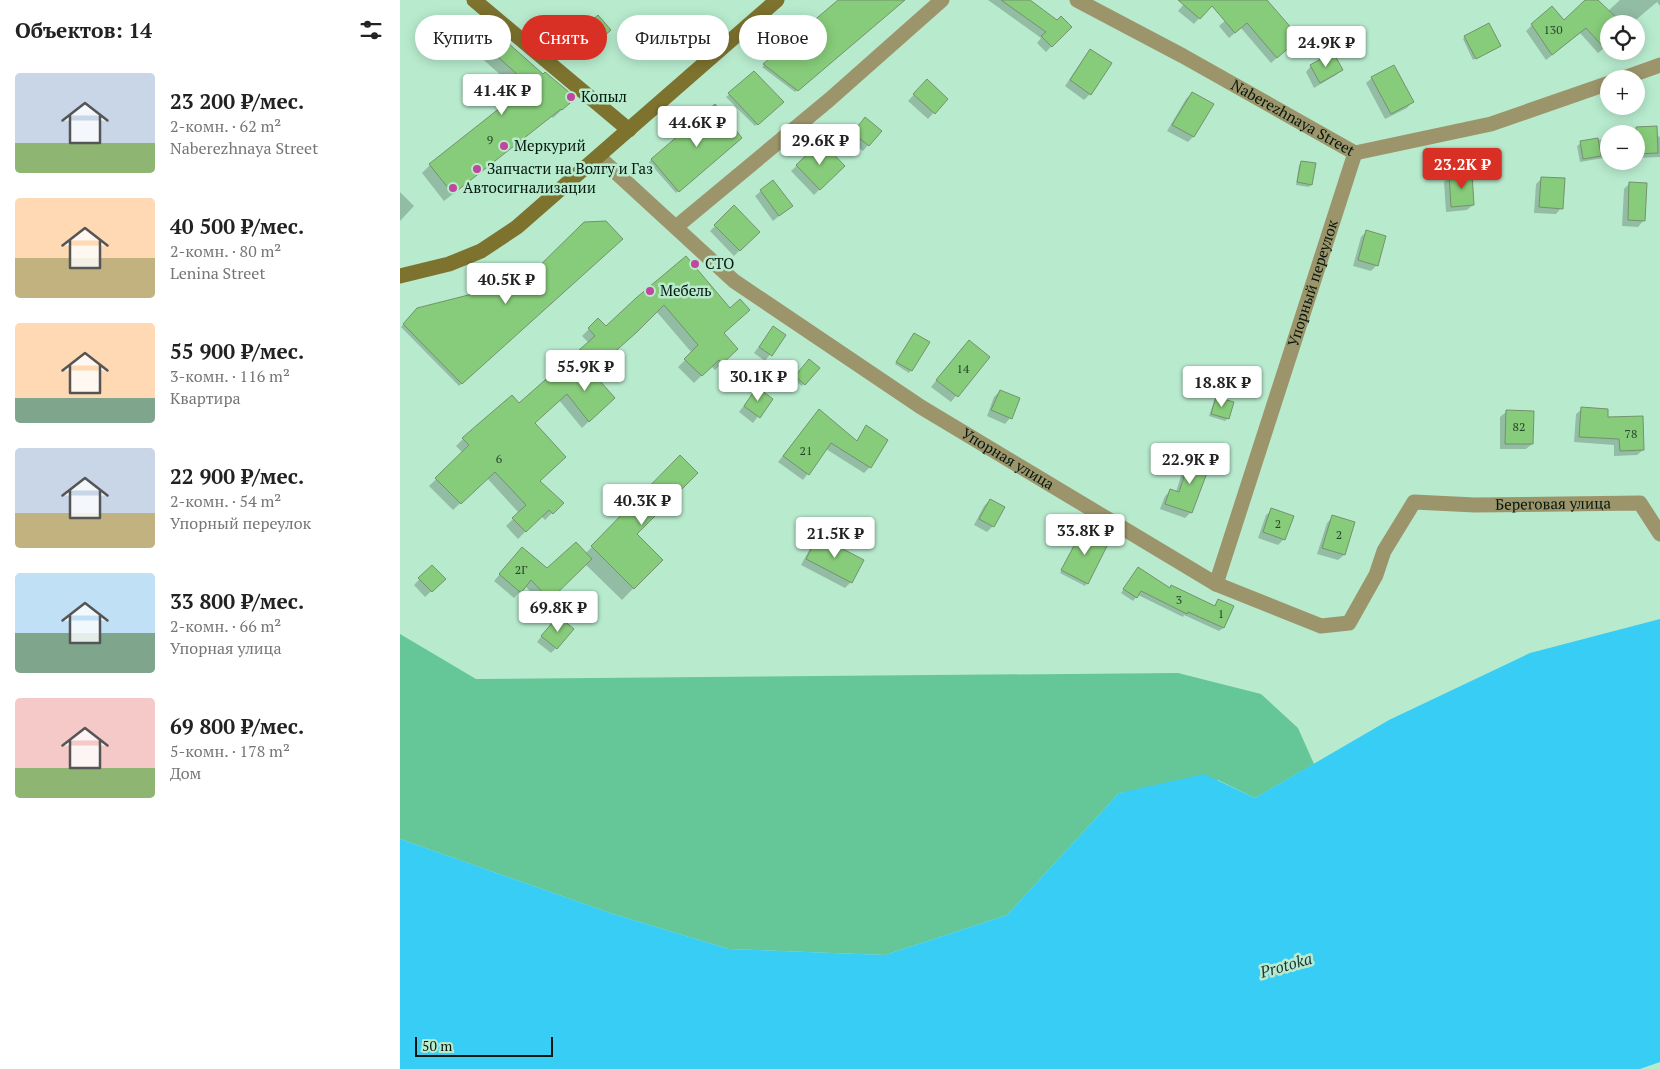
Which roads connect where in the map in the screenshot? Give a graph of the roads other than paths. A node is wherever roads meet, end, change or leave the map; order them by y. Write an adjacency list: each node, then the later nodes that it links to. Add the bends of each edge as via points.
1 (474, 0): 8 (main road)
2 (777, 0): 8 (main road)
3 (942, 0): 11 (street, via 829,100)
4 (1077, 0): 9 (street, Naberezhnaya Street)
5 (1660, 65): 6 (street)
6 (1645, 70)
7 (1600, 86): 9 (street, Naberezhnaya Street, via 1491,124)
8 (629, 130): 10 (main road)
9 (1355, 153): 15 (street, Упорный переулок)
10 (599, 157): 11 (street, Упорная улица); 12 (main road, via 517,227 481,251 450,264)
11 (676, 227): 15 (street, Упорная улица, via 734,281 922,407)
12 (400, 276)
13 (1431, 503): 14 (street, Береговая улица, via 1640,504); 15 (street, Упорная улица, via 1414,502 1384,551 1376,575 1349,623 1321,626)
14 (1660, 534)
15 (1216, 584)

